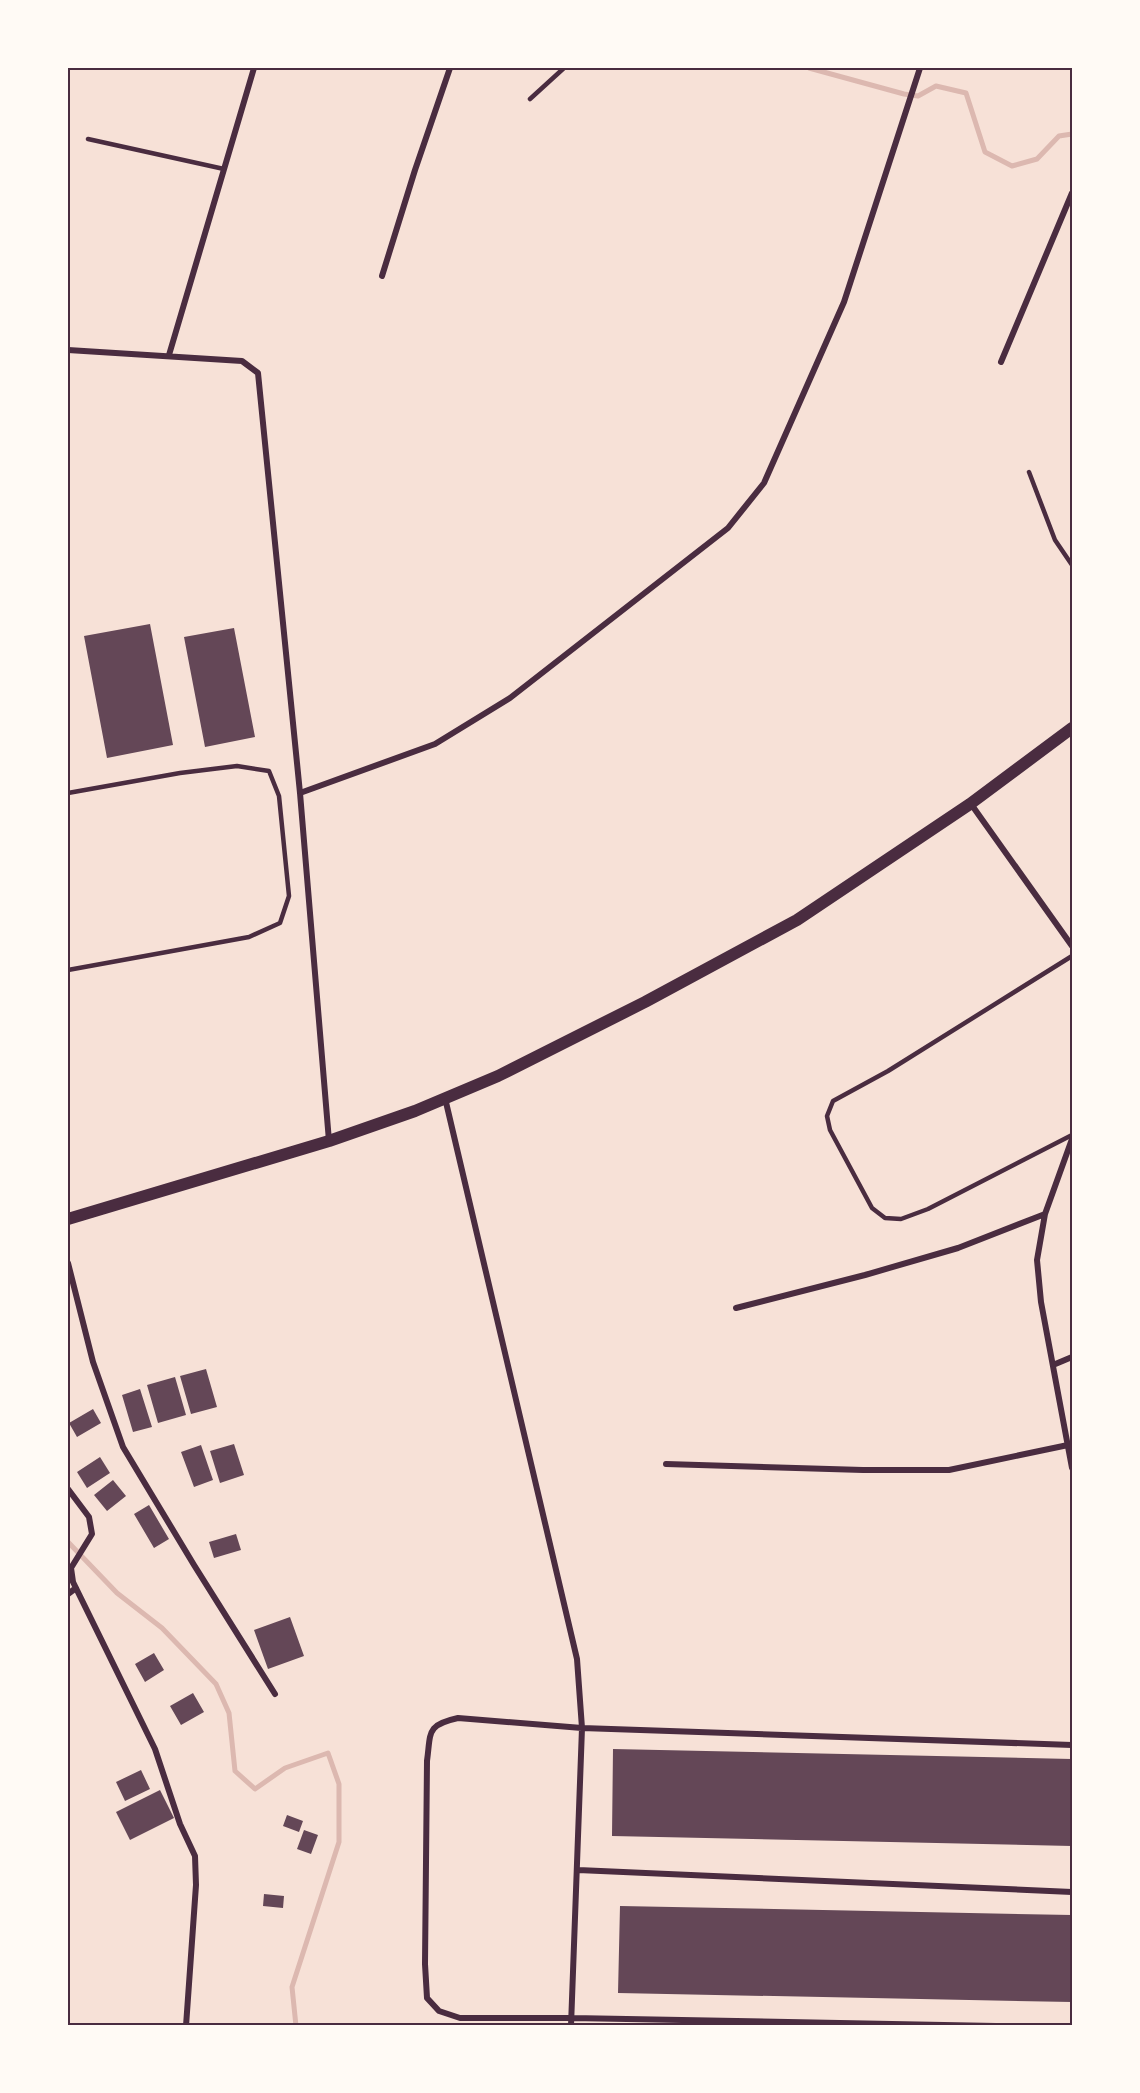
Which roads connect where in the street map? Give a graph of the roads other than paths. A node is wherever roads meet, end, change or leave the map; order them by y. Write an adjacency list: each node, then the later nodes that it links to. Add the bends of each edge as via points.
1 (254, 68): 7 (street)
2 (450, 68): 9 (street)
3 (564, 68): 5 (lane)
4 (920, 68): 17 (street, via 843,302 764,483 728,528 510,698 435,744)
5 (530, 99)
6 (88, 139): 7 (lane)
7 (224, 169): 11 (street)
8 (1072, 193): 12 (street)
9 (382, 276)
10 (68, 350): 11 (street)
11 (169, 355): 17 (street, via 242,361 258,373)
12 (1001, 362)
13 (1029, 472): 14 (lane, via 1055,540)
14 (1072, 565)
15 (1072, 728): 18 (main road)
16 (68, 793): 21 (lane, via 237,766 269,771 279,796 289,896 280,923 249,937)
17 (300, 793): 24 (street)
18 (970, 804): 19 (street); 22 (main road, via 797,920 571,1040)
19 (1072, 946)
20 (1072, 956): 23 (lane, via 833,1101 827,1116 830,1130 873,1208 885,1218 901,1219 928,1209)
21 (68, 970)
22 (445, 1098): 24 (main road); 38 (street, via 577,1659)
23 (1072, 1137): 25 (street)
24 (329, 1141): 26 (main road)
25 (1046, 1214): 28 (street, via 958,1248); 30 (street, via 1037,1260)
26 (68, 1219)
27 (68, 1263): 37 (street, via 93,1362 123,1447)
28 (736, 1308)
29 (1072, 1357): 30 (street)
30 (1053, 1365): 31 (street)
31 (1068, 1444): 32 (street, via 950,1470); 33 (street)
32 (666, 1464)
33 (1072, 1466)
34 (68, 1489): 35 (street, via 89,1517 92,1534 71,1568)
35 (76, 1588): 36 (street); 43 (street, via 154,1749 195,1856)
36 (68, 1594)
37 (275, 1694)
38 (582, 1728): 39 (street); 40 (street); 42 (street, via 458,1718 440,1722 432,1732 427,1761 427,1998 439,2011 460,2018)
39 (1072, 1745)
40 (578, 1870): 41 (street); 42 (street)
41 (1072, 1892)
42 (572, 2018): 44 (street); 45 (street)
43 (186, 2025)
44 (571, 2025)
45 (996, 2025)

